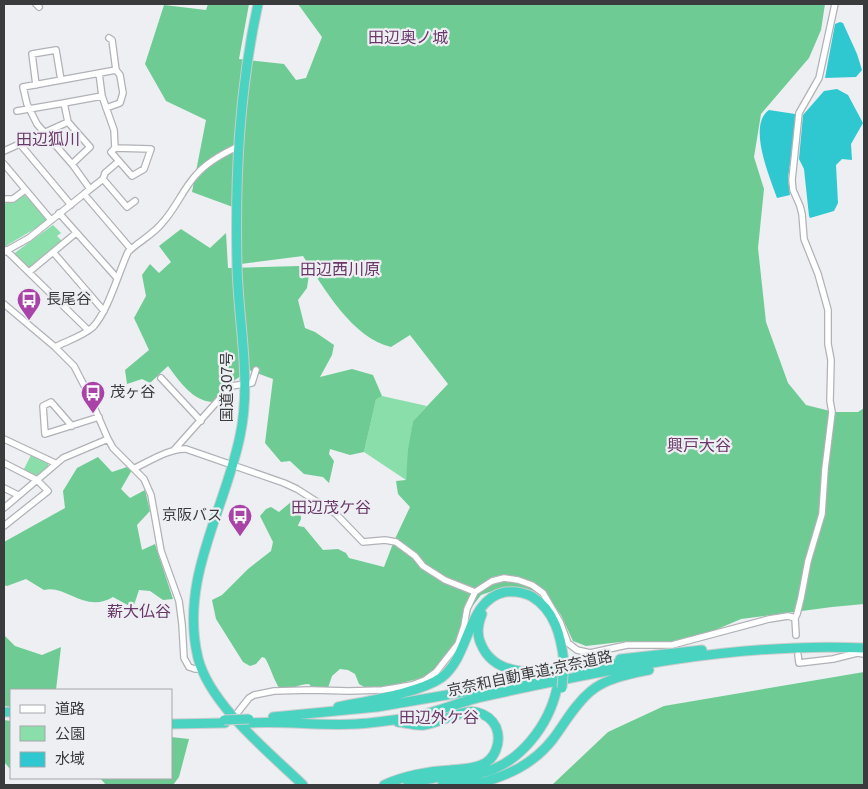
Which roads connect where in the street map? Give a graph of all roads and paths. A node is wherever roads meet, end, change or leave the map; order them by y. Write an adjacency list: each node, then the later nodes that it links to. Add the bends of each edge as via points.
1 (258, 4): 16 (highway, 国道307号)
2 (835, 4): 60 (street, via 819,78 799,113 792,180 800,206 804,239 828,310 832,412 822,514)
3 (109, 38): 4 (street, via 112,40)
4 (116, 70): 5 (street); 10 (street, via 124,93 120,103)
5 (99, 73): 6 (street); 8 (street)
6 (61, 80): 7 (street); 7 (street, via 56,50 32,54)
7 (36, 85): 11 (street, via 23,88)
8 (102, 96): 9 (street); 10 (street)
9 (64, 103): 11 (street); 13 (street)
10 (106, 108): 17 (street, via 114,130)
11 (29, 109): 12 (street); 14 (street)
12 (17, 111)
13 (68, 122): 14 (street); 21 (street, via 90,148)
14 (43, 133): 15 (street); 21 (street)
15 (20, 144): 18 (street); 28 (street)
16 (237, 147): 32 (street, via 196,175 165,220); 43 (highway, 国道307号, via 236,267)
17 (115, 148): 19 (street, via 111,152); 19 (street, via 151,149 144,169 132,176)
18 (4, 151)
19 (119, 161): 22 (street)
20 (4, 164): 24 (street)
21 (72, 164): 23 (street)
22 (103, 179): 23 (street); 27 (street, via 127,207)
23 (90, 189): 25 (street)
24 (25, 190): 26 (street, via 13,200); 30 (street)
25 (84, 194): 28 (street); 32 (street)
26 (4, 198)
27 (136, 201)
28 (71, 205): 29 (street)
29 (60, 214): 30 (street); 31 (street)
30 (51, 220): 33 (street, via 29,238)
31 (76, 233): 34 (street); 36 (street)
32 (131, 249): 36 (street)
33 (5, 251): 35 (street)
34 (53, 252): 35 (street); 38 (street)
35 (28, 272): 39 (street)
36 (117, 278): 38 (street)
37 (4, 304): 40 (street)
38 (104, 311): 39 (street)
39 (88, 330): 40 (street)
40 (55, 347): 44 (street, via 74,366)
41 (256, 370): 43 (street, via 252,383)
42 (161, 378): 45 (street)
43 (245, 385): 45 (street, via 231,386); 52 (highway, 国道307号, via 241,433)
44 (99, 417): 46 (street); 48 (street)
45 (200, 421): 49 (street)
46 (72, 426): 46 (street, via 45,434 43,406 50,402)
47 (4, 439): 51 (street)
48 (108, 439): 51 (street); 53 (street, via 113,448)
49 (174, 451): 52 (street, via 186,449); 53 (street)
50 (4, 463): 54 (street)
51 (55, 463): 54 (street)
52 (233, 466): 59 (street, via 297,489 336,514 363,542 396,542 445,580); 67 (highway, 国道307号, via 197,576 193,622)
53 (136, 468): 67 (street, via 150,495 161,551 179,600 184,658 189,667)
54 (36, 480): 56 (street); 58 (street, via 48,492)
55 (4, 488): 56 (street)
56 (18, 496): 57 (street)
57 (4, 508)
58 (4, 526)
59 (475, 592): 60 (street, via 492,581 504,578 532,585 552,606 568,643 577,650 590,653 627,645 672,645 768,619); 69 (street, via 458,644 436,672 425,680 382,690 274,691 248,698)
60 (794, 618): 61 (street)
61 (796, 635)
62 (864, 646): 63 (highway, 京奈和自動車道;京奈道路)
63 (706, 652): 66 (highway, via 621,659 539,672 512,669 494,662 479,641 478,628 484,612 493,602 505,597 518,596 531,601 550,624); 70 (highway, 京奈和自動車道;京奈道路, via 377,707); 71 (highway, 京奈和自動車道;京奈道路, via 471,699 424,714); 78 (highway, via 620,677 592,690 541,753 528,764 500,778)
64 (864, 654): 65 (street, via 799,663)
65 (798, 655)
66 (561, 663): 68 (highway); 70 (highway, via 558,630 545,607 527,594 500,593 479,609 455,664 432,683 372,700)
67 (202, 669): 69 (highway, 国道307号)
68 (559, 688): 76 (highway, via 538,733 520,752 501,764 482,773); 77 (highway, via 555,710 544,731 522,756 489,775)
69 (234, 717): 74 (highway, 国道307号)
70 (264, 718): 72 (highway, 京奈和自動車道;京奈道路)
71 (388, 720): 72 (highway, 京奈和自動車道;京奈道路, via 356,724); 75 (highway, via 422,726 462,712 476,712 490,718 498,736 495,753 481,765 394,780)
72 (250, 721): 73 (highway, 京奈和自動車道;京奈道路, bridge)
73 (172, 722)
74 (303, 785)
75 (384, 785)
76 (396, 785)
77 (442, 785)
78 (474, 785)

